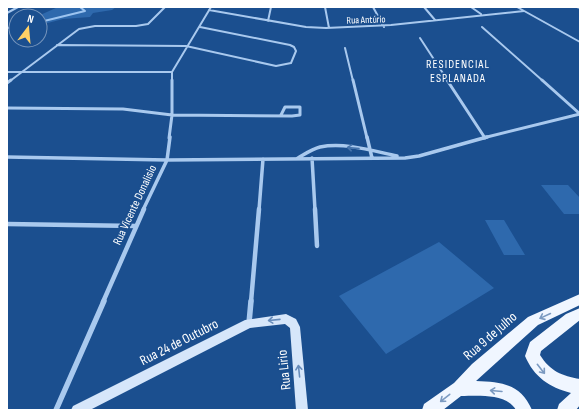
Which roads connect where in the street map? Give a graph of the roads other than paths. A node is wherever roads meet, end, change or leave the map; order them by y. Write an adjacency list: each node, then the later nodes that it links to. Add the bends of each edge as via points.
1 (18, 7): 13 (street)
2 (164, 7): 23 (street, via 151,22 136,26 95,26 80,29)
3 (271, 7): 16 (street)
4 (325, 7): 20 (street)
5 (373, 7): 17 (street)
6 (424, 7): 15 (street)
7 (471, 7): 14 (street)
8 (517, 7): 12 (street)
9 (577, 7): 10 (street)
10 (580, 8)
11 (210, 9): 16 (street, Rua Antúrio); 19 (street, Rua Vicente Donalisio)
12 (524, 11): 14 (street, Rua Antúrio); 22 (street)
13 (7, 13)
14 (481, 14): 15 (street, Rua Antúrio)
15 (435, 20): 17 (street, Rua Antúrio)
16 (268, 21): 20 (street, Rua Antúrio)
17 (384, 27): 20 (street, Rua Antúrio)
18 (482, 27): 31 (street)
19 (200, 28): 24 (street, Rua Vicente Donalisio); 24 (street, via 280,43 294,47 296,51 292,63 268,65)
20 (329, 28)
21 (420, 38): 34 (street)
22 (580, 42)
23 (57, 45): 24 (street); 27 (street)
24 (186, 46): 28 (street, Rua Vicente Donalisio)
25 (345, 48): 35 (street)
26 (7, 72): 27 (street)
27 (22, 72): 28 (street); 29 (street)
28 (172, 72): 32 (street, Rua Vicente Donalisio)
29 (7, 83)
30 (7, 108): 32 (street, via 124,109)
31 (580, 114): 34 (street)
32 (172, 115): 33 (street); 42 (street, Rua Vicente Donalisio)
33 (281, 116): 33 (street, via 300,115 300,107 285,107)
34 (485, 138): 40 (street)
35 (370, 150): 37 (street, one-way to 37, via 321,146); 39 (street); 40 (street)
36 (7, 157): 42 (street)
37 (297, 158): 38 (street); 41 (street)
38 (312, 158): 39 (street); 45 (street)
39 (372, 158): 40 (street)
40 (405, 158)
41 (263, 159): 42 (street); 48 (street)
42 (167, 160): 44 (street, Rua Vicente Donalisio)
43 (7, 224): 44 (street)
44 (136, 226): 53 (street, Rua Vicente Donalisio)
45 (317, 246)
46 (580, 299): 51 (main road, Rua 9 de Julho, one-way to 51, via 533,322 477,368)
47 (580, 314): 50 (main road, one-way to 50, via 571,318 535,347 532,356 547,376 561,383)
48 (249, 323): 49 (street, Rua 24 de Outubro, one-way to 48, via 286,319); 54 (street, Rua 24 de Outubro)
49 (295, 327): 55 (street, Rua Lirio, one-way to 49)
50 (580, 387)
51 (459, 388): 56 (main road, Rua 9 de Julho, one-way to 56); 57 (main road, one-way to 51, via 509,393)
52 (580, 394): 58 (main road)
53 (56, 410)
54 (77, 410)
55 (302, 410)
56 (430, 410)
57 (524, 410)
58 (565, 410)

